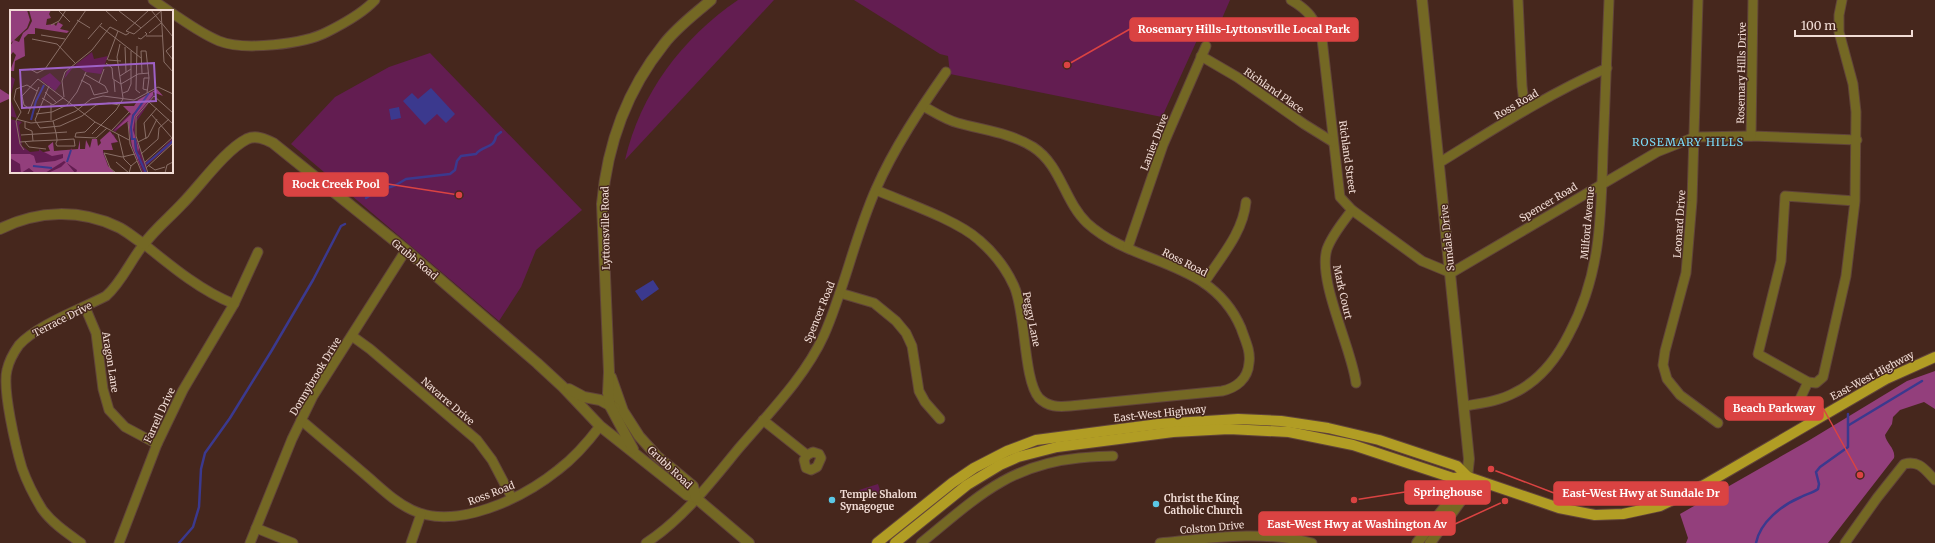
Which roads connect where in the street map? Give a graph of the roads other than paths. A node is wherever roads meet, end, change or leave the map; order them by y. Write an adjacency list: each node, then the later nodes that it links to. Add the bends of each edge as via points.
1 (152, 0): 11 (street)
2 (375, 0): 12 (street, via 326,33 284,44 246,46 221,41 197,30)
3 (711, 0): 42 (street, Lyttonsville Road, via 669,38 648,66 632,92 614,134 604,180 602,204)
4 (1291, 0): 23 (street, Richland Street, via 1313,16 1322,39)
5 (1422, 0): 24 (street, Sundale Drive)
6 (1518, 0): 18 (street)
7 (1609, 0): 15 (street, Milford Avenue)
8 (1698, 0): 21 (street, Leonard Drive)
9 (1753, 0): 19 (street, Rosemary Hills Drive)
10 (1842, 0): 22 (street, via 1839,32 1853,84)
11 (167, 10)
12 (173, 14)
13 (1206, 46): 14 (street, Lanier Drive)
14 (1201, 56): 23 (street, Richland Place, via 1237,77); 32 (street, Lanier Drive, via 1163,145)
15 (1607, 68): 18 (street, Ross Road, via 1581,79); 25 (street, Milford Avenue)
16 (946, 72): 17 (street, Spencer Road)
17 (923, 106): 26 (street, Spencer Road); 32 (street, Ross Road, via 956,122 1013,138 1033,148 1054,168 1074,205 1087,222 1108,238)
18 (1525, 110): 24 (street, Ross Road)
19 (1751, 136): 21 (street, Spencer Road); 22 (street, Rosemary Hills Drive)
20 (261, 137): 31 (street, Terrace Drive, via 248,139 233,149); 33 (street, Grubb Road, via 273,143)
21 (1695, 137): 25 (street, Spencer Road, via 1657,152); 54 (street, Leonard Drive, via 1686,273 1663,365 1667,379 1680,395)
22 (1857, 140): 28 (street)
23 (1333, 142): 29 (street, Richland Street, via 1340,197)
24 (1438, 163): 35 (street, Sundale Drive)
25 (1602, 183): 35 (street, Spencer Road); 48 (street, Milford Avenue, via 1600,233 1593,275 1581,311 1563,346 1537,378 1515,393 1493,401)
26 (876, 190): 37 (street, Spencer Road, via 858,235); 47 (street, Peggy Lane, via 951,223 979,239 999,260 1015,288 1036,392 1048,405)
27 (1246, 202): 36 (street, via 1240,229)
28 (1855, 202): 43 (street, via 1846,276 1823,377 1816,382); 43 (street, via 1785,196 1781,261 1758,354)
29 (1352, 210): 35 (street, Richland Street, via 1422,262); 44 (street, Mark Court, via 1327,249 1325,271 1348,356 1355,370)
30 (0, 229): 31 (street, via 43,214 88,216 119,228)
31 (144, 244): 38 (street, via 201,288); 39 (street, Terrace Drive, via 135,254 116,288)
32 (1128, 247): 36 (street, Ross Road, via 1178,268)
33 (406, 250): 40 (street, Donnybrook Drive); 45 (street, Grubb Road)
34 (258, 252): 38 (street, Farrell Drive)
35 (1451, 273): 48 (street, Sundale Drive)
36 (1204, 283): 47 (street, Ross Road, via 1222,298 1244,336 1250,358 1247,375 1243,380 1222,391)
37 (840, 293): 50 (street, via 874,303 896,320 912,346 919,391); 52 (street, Spencer Road, via 813,356)
38 (234, 304): 56 (street, Farrell Drive, via 183,390)
39 (85, 307): 56 (street, Aragon Lane, via 96,333 103,389 109,410 126,427); 68 (street, Terrace Drive, via 30,334 22,342 11,358 7,370 6,390 22,468 33,494 44,511 62,530)
40 (352, 336): 51 (street, Donnybrook Drive); 64 (street, Navarre Drive, via 477,440 492,460)
41 (1935, 357): 53 (main road, East-West Highway, via 1886,379)
42 (609, 372): 46 (street, Lyttonsville Road); 49 (street, Lyttonsville Road)
43 (1808, 382): 53 (street, via 1800,399)
44 (1356, 383)
45 (563, 387): 46 (street, Grubb Road); 55 (street, Grubb Road)
46 (610, 406): 49 (street, Grubb Road); 58 (street, Lyttonsville Road)
47 (1070, 406)
48 (1465, 406): 62 (street, Sundale Drive)
49 (623, 411): 65 (street, Grubb Road, via 639,436 657,456 693,486)
50 (940, 419)
51 (301, 420): 66 (street, Ross Road, via 401,504); 67 (street, Donnybrook Drive)
52 (764, 420): 59 (street); 65 (street, Spencer Road)
53 (1812, 422): 62 (main road, East-West Highway, via 1704,485 1660,506 1623,514 1595,515 1559,508)
54 (1718, 423)
55 (600, 426): 58 (street, Grubb Road); 64 (street, Ross Road, via 559,470 538,485)
56 (157, 444): 69 (street, Farrell Drive)
57 (1069, 445): 61 (street); 62 (main road, East-West Highway, via 1200,430 1289,432 1353,445 1453,478); 76 (main road, East-West Highway, via 1018,457 984,473)
58 (634, 452): 65 (street, Grubb Road, via 688,495)
59 (807, 455)
60 (1113, 456): 61 (street)
61 (1071, 459): 77 (street, via 1053,461 1013,475 983,493)
62 (1468, 477): 75 (main road, East-West Highway, via 1457,466 1379,440 1328,428 1281,421 1238,419 1159,424 1036,440 1007,451 952,483); 80 (street); 81 (street, Sundale Drive, via 1465,495)
63 (1935, 480): 82 (street, via 1921,465 1904,464)
64 (512, 498): 66 (street, Ross Road, via 463,515)
65 (696, 498): 73 (street, Spencer Road, via 672,523); 74 (street, Grubb Road)
66 (421, 514): 72 (street)
67 (256, 528): 70 (street, Donnybrook Drive); 71 (street)
68 (80, 543)
69 (119, 543)
70 (250, 543)
71 (293, 543)
72 (411, 543)
73 (646, 543)
74 (749, 543)
75 (877, 543)
76 (895, 543)
77 (921, 543)
78 (1160, 543): 79 (street, Colston Drive, via 1246,535 1290,538)
79 (1312, 543)
80 (1417, 543)
81 (1430, 543)
82 (1845, 543)

